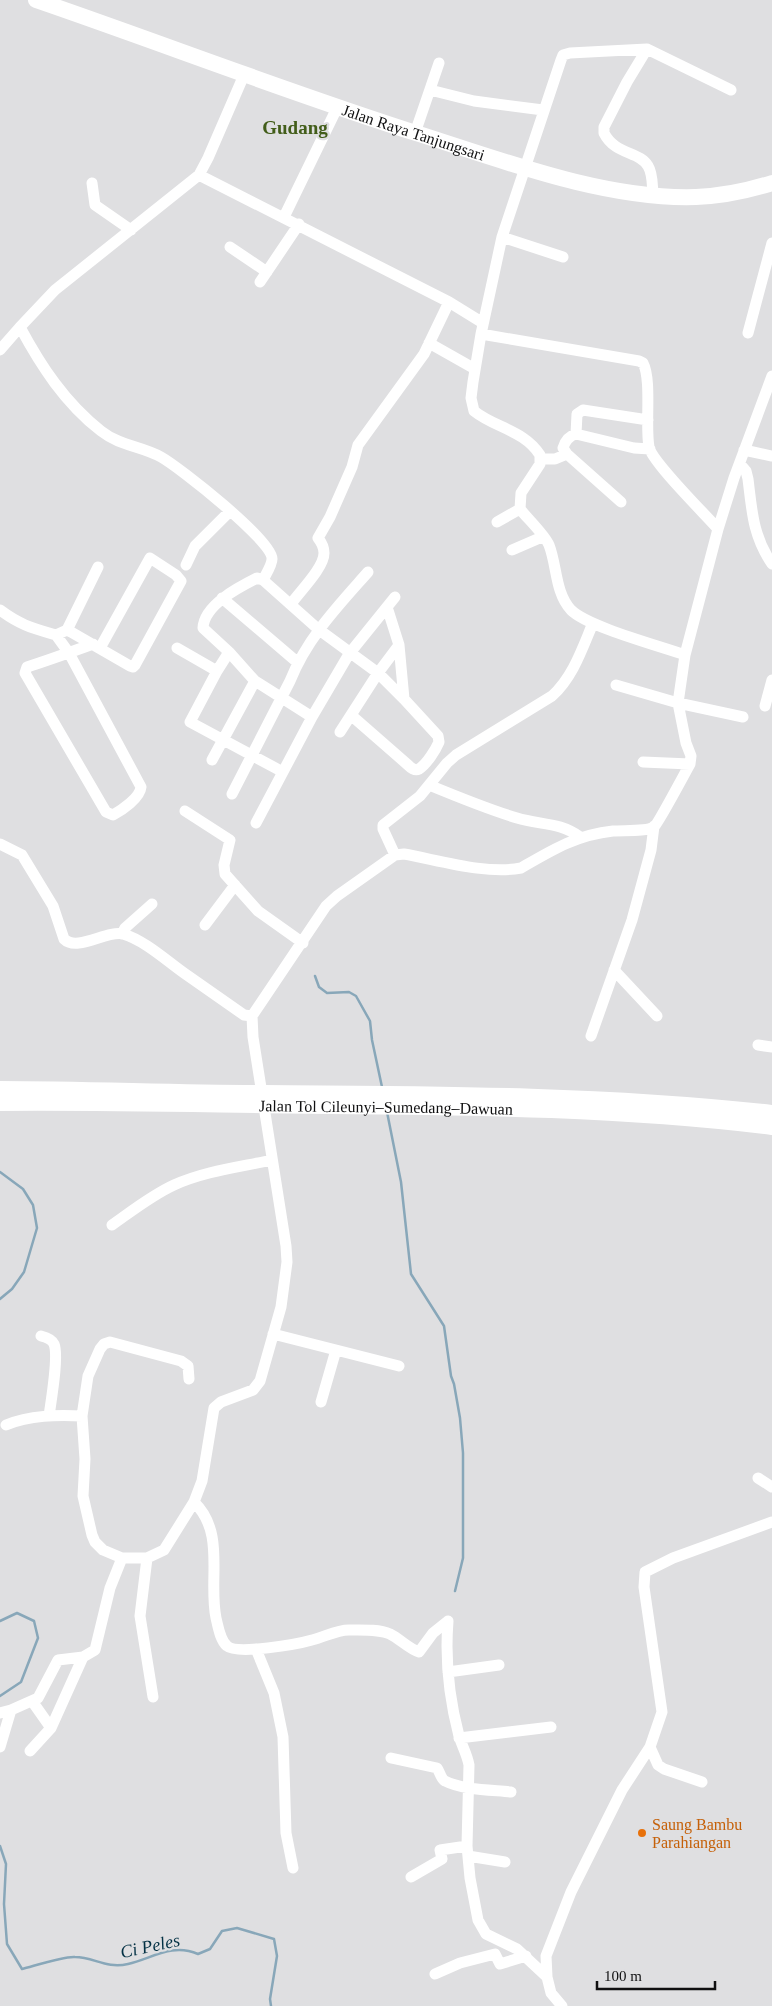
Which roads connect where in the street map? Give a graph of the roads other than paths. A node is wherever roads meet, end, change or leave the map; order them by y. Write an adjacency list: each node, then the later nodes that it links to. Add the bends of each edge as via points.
1 (36, 0): 4 (highway, Jalan Raya Tanjungsari)
2 (647, 49): 6 (street); 8 (street, via 563,55); 14 (street, via 626,82 604,133 617,149 647,164)
3 (439, 63): 5 (street)
4 (244, 75): 7 (highway, Jalan Raya Tanjungsari); 11 (street)
5 (430, 90): 8 (street, via 474,101); 9 (street)
6 (731, 90)
7 (336, 108): 9 (highway, Jalan Raya Tanjungsari); 15 (street)
8 (543, 110): 10 (street)
9 (415, 133): 10 (highway, Jalan Raya Tanjungsari)
10 (526, 168): 14 (highway, Jalan Raya Tanjungsari, via 617,190); 18 (street)
11 (199, 175): 15 (street); 17 (street)
12 (92, 183): 17 (street, via 95,206)
13 (772, 183): 14 (highway, Jalan Raya Tanjungsari, via 745,191 695,197)
14 (653, 194)
15 (284, 217): 16 (street)
16 (298, 224): 20 (street, via 264,277); 22 (street)
17 (131, 230): 23 (street, via 55,290)
18 (502, 236): 21 (street); 24 (street)
19 (772, 242): 25 (street)
20 (230, 247)
21 (562, 256)
22 (449, 302): 24 (street); 26 (street)
23 (20, 327): 27 (street); 40 (street, via 45,371 74,406 102,431 120,443 160,456)
24 (482, 328): 28 (street); 30 (street, via 640,361 645,366)
25 (748, 333)
26 (429, 343): 28 (street); 52 (street, via 358,445 352,467 318,538 324,546 321,564)
27 (0, 350)
28 (475, 369): 36 (street, via 471,398 474,411 512,430 537,451)
29 (772, 376): 33 (street)
30 (648, 420): 31 (street, via 580,410); 32 (street)
31 (576, 434): 32 (street); 34 (street, via 564,443)
32 (650, 449): 42 (street)
33 (744, 450): 35 (street); 37 (street)
34 (567, 454): 36 (street, via 555,459); 38 (street)
35 (772, 456)
36 (541, 459): 39 (street, via 521,494)
37 (740, 464): 42 (street); 45 (street, via 748,479 757,538)
38 (621, 502)
39 (520, 509): 41 (street); 43 (street)
40 (230, 511): 46 (street, via 195,546); 49 (street, via 269,549 272,559)
41 (497, 522)
42 (718, 529): 65 (street)
43 (542, 537): 44 (street); 55 (street, via 549,546 565,600 571,609)
44 (512, 550)
45 (772, 564)
46 (186, 565)
47 (98, 567): 57 (street)
48 (368, 572): 56 (street)
49 (263, 580): 50 (street, via 257,578); 52 (street)
50 (222, 598): 62 (street, via 206,617 203,626); 66 (street)
51 (396, 598): 53 (street)
52 (291, 604): 56 (street)
53 (387, 608): 59 (street); 64 (street)
54 (0, 610): 58 (street, via 16,622)
55 (593, 623): 65 (street); 86 (street, via 561,687 552,696 456,755)
56 (318, 629): 64 (street); 66 (street)
57 (67, 630): 58 (street); 60 (street)
58 (56, 635): 63 (street)
59 (400, 645): 68 (street); 73 (street)
60 (96, 646): 60 (street, via 150,558 176,574 181,581 135,665 130,666); 63 (street)
61 (177, 648): 67 (street)
62 (229, 652): 67 (street); 70 (street)
63 (69, 653): 63 (street, via 142,787 136,798 113,815 106,812 25,673 27,667)
64 (349, 654): 68 (street); 77 (street)
65 (685, 655): 74 (street)
66 (297, 662): 72 (street)
67 (217, 671): 80 (street, via 190,721)
68 (378, 673): 73 (street); 76 (street)
69 (772, 680): 75 (street)
70 (255, 681): 72 (street); 80 (street)
71 (616, 685): 74 (street)
72 (281, 698): 77 (street); 81 (street)
73 (404, 699): 76 (street, via 440,739 416,770)
74 (678, 703): 78 (street); 84 (street, via 691,756)
75 (765, 706)
76 (352, 716): 79 (street)
77 (312, 717): 85 (street)
78 (743, 717)
79 (340, 732)
80 (222, 739): 81 (street); 82 (street)
81 (253, 755): 85 (street); 87 (street)
82 (212, 760)
83 (643, 762): 84 (street)
84 (690, 764): 90 (street)
85 (284, 770): 89 (street)
86 (429, 785): 91 (street, via 519,819 567,828); 93 (street, via 382,826)
87 (232, 794)
88 (185, 811): 94 (street, via 230,840 225,874)
89 (256, 823)
90 (654, 826): 91 (street); 99 (street, via 651,850 632,920)
91 (580, 837): 93 (street, via 512,870)
92 (0, 844): 97 (street, via 22,855 53,906 67,942)
93 (395, 855): 98 (street, via 326,906)
94 (235, 885): 96 (street); 98 (street, via 258,910)
95 (152, 904): 97 (street)
96 (206, 925)
97 (122, 934): 100 (street, via 155,950 244,1015)
98 (302, 943): 100 (street)
99 (614, 970): 101 (street); 102 (street)
100 (252, 1016): 110 (street)
101 (658, 1016)
102 (591, 1036)
103 (758, 1045): 104 (street)
104 (772, 1047)
105 (0, 1089): 106 (highway, Jalan Tol Cileunyi–Sumedang–Dawuan)
106 (101, 1096): 107 (highway, Jalan Tol Cileunyi–Sumedang–Dawuan); 108 (highway, Jalan Tol Cileunyi–Sumedang–Dawuan, via 463,1094); 109 (highway, Jalan Tol Cileunyi–Sumedang–Dawuan, via 662,1116)
107 (0, 1103)
108 (772, 1113)
109 (772, 1127)
110 (272, 1160): 111 (street, via 195,1177 174,1185); 112 (street, via 287,1256 281,1308)
111 (112, 1225)
112 (274, 1334): 114 (street); 123 (street, via 258,1385 221,1402 213,1411 206,1464)
113 (40, 1336): 118 (street, via 54,1344)
114 (336, 1350): 115 (street); 117 (street)
115 (400, 1366)
116 (189, 1379): 119 (street, via 185,1363 107,1343 100,1349 88,1376)
117 (321, 1402)
118 (49, 1416): 119 (street); 120 (street)
119 (82, 1416): 125 (street, via 83,1496 92,1536 103,1550)
120 (6, 1425)
121 (758, 1478): 122 (street)
122 (772, 1487)
123 (194, 1502): 126 (street, via 164,1550); 127 (street, via 206,1515 213,1538 214,1612 225,1645 237,1650)
124 (772, 1522): 138 (street, via 644,1572 662,1712)
125 (122, 1558): 126 (street); 128 (street, via 110,1588 95,1650)
126 (147, 1558): 131 (street, via 140,1616)
127 (256, 1649): 130 (street, via 310,1641 352,1630 385,1632 419,1652 432,1633 448,1621); 146 (street, via 272,1687 284,1738 286,1833)
128 (83, 1657): 132 (street, via 58,1660 43,1691); 135 (street)
129 (499, 1665): 130 (street)
130 (448, 1672): 136 (street)
131 (153, 1697)
132 (32, 1701): 133 (street); 135 (street)
133 (4, 1712): 137 (street)
134 (551, 1727): 136 (street)
135 (51, 1728): 139 (street)
136 (459, 1738): 142 (street, via 467,1754)
137 (0, 1747)
138 (650, 1747): 141 (street, via 658,1765); 150 (street, via 622,1790 571,1892 546,1956)
139 (30, 1751)
140 (391, 1758): 142 (street, via 437,1768 445,1781)
141 (702, 1782)
142 (468, 1787): 143 (street); 144 (street)
143 (511, 1792)
144 (468, 1851): 145 (street); 147 (street, via 440,1850 442,1859); 148 (street, via 481,1928 491,1938)
145 (505, 1862)
146 (293, 1868)
147 (411, 1877)
148 (526, 1956): 149 (street, via 500,1964 495,1954 460,1963); 150 (street)
149 (435, 1974)
150 (547, 1977): 151 (street, via 551,1993)
151 (561, 2006)

